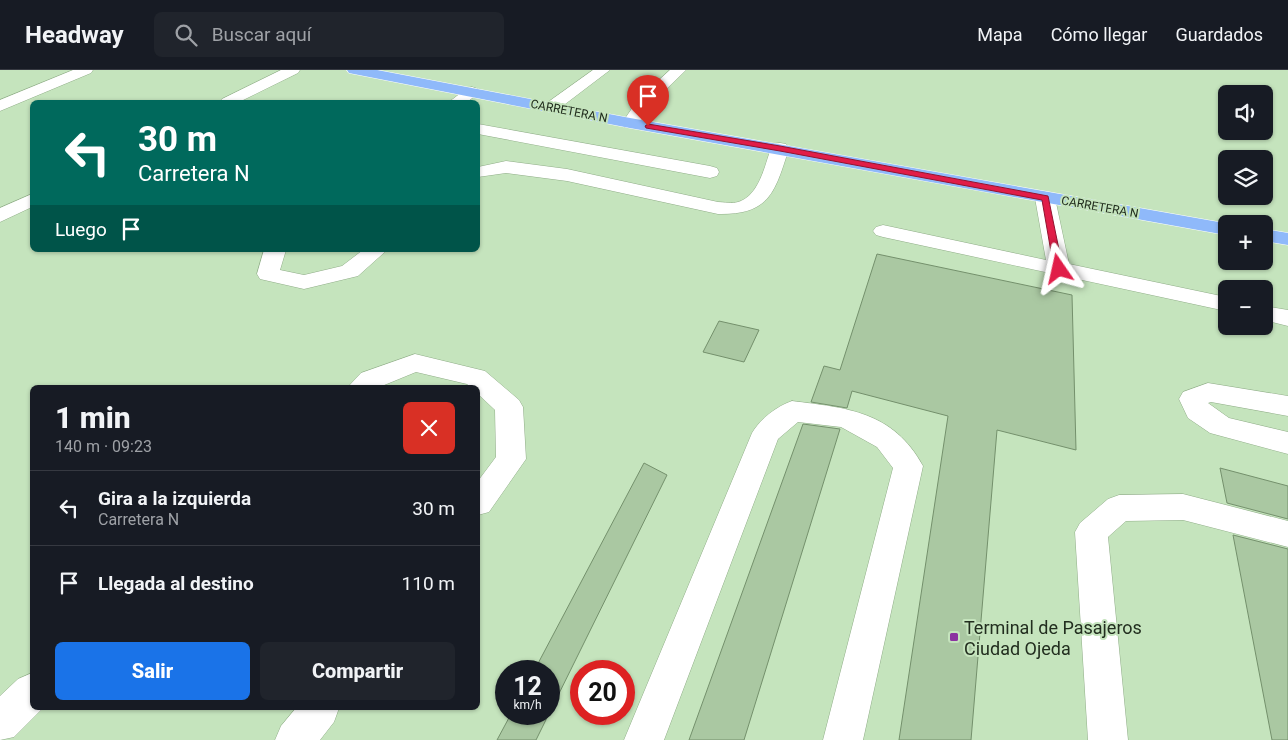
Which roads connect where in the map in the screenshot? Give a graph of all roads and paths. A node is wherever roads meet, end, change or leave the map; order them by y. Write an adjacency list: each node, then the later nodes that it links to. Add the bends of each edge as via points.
1 (86, 70): 8 (street)
2 (293, 70): 7 (street)
3 (354, 70): 6 (main road, CARRETERA N)
4 (604, 70): 9 (street)
5 (679, 70): 10 (street, via 645,101)
6 (465, 97): 9 (main road, CARRETERA N)
7 (232, 100)
8 (0, 106)
9 (550, 108): 10 (main road, CARRETERA N)
10 (630, 123): 11 (main road, CARRETERA N)
11 (780, 148): 12 (street, via 764,190 755,202 739,208 718,208 567,175 506,168); 15 (main road, CARRETERA N)
12 (483, 149): 13 (street)
13 (710, 172)
14 (0, 197): 16 (street)
15 (1046, 198): 19 (main road, CARRETERA N); 25 (street)
16 (30, 200)
17 (30, 201): 18 (street)
18 (0, 216)
19 (1218, 228)
20 (883, 231): 25 (street)
21 (1273, 236): 22 (main road)
22 (1288, 239)
23 (274, 252): 24 (street, via 268,274 304,282 350,271)
24 (374, 252)
25 (1059, 269): 26 (street)
26 (1218, 302)
27 (363, 385): 30 (street, via 370,379 415,363 476,377 509,407 511,459)
28 (1288, 406): 29 (street, via 1208,392 1193,399 1198,411 1220,426)
29 (1288, 443)
30 (480, 499)
31 (1288, 534): 38 (street, via 1183,507 1119,508 1091,532)
32 (30, 694): 34 (street)
33 (318, 710): 35 (street)
34 (0, 723)
35 (296, 740)
36 (644, 740): 37 (street, via 766,433 792,412 847,418 887,438 908,466)
37 (844, 740)
38 (1108, 740)

